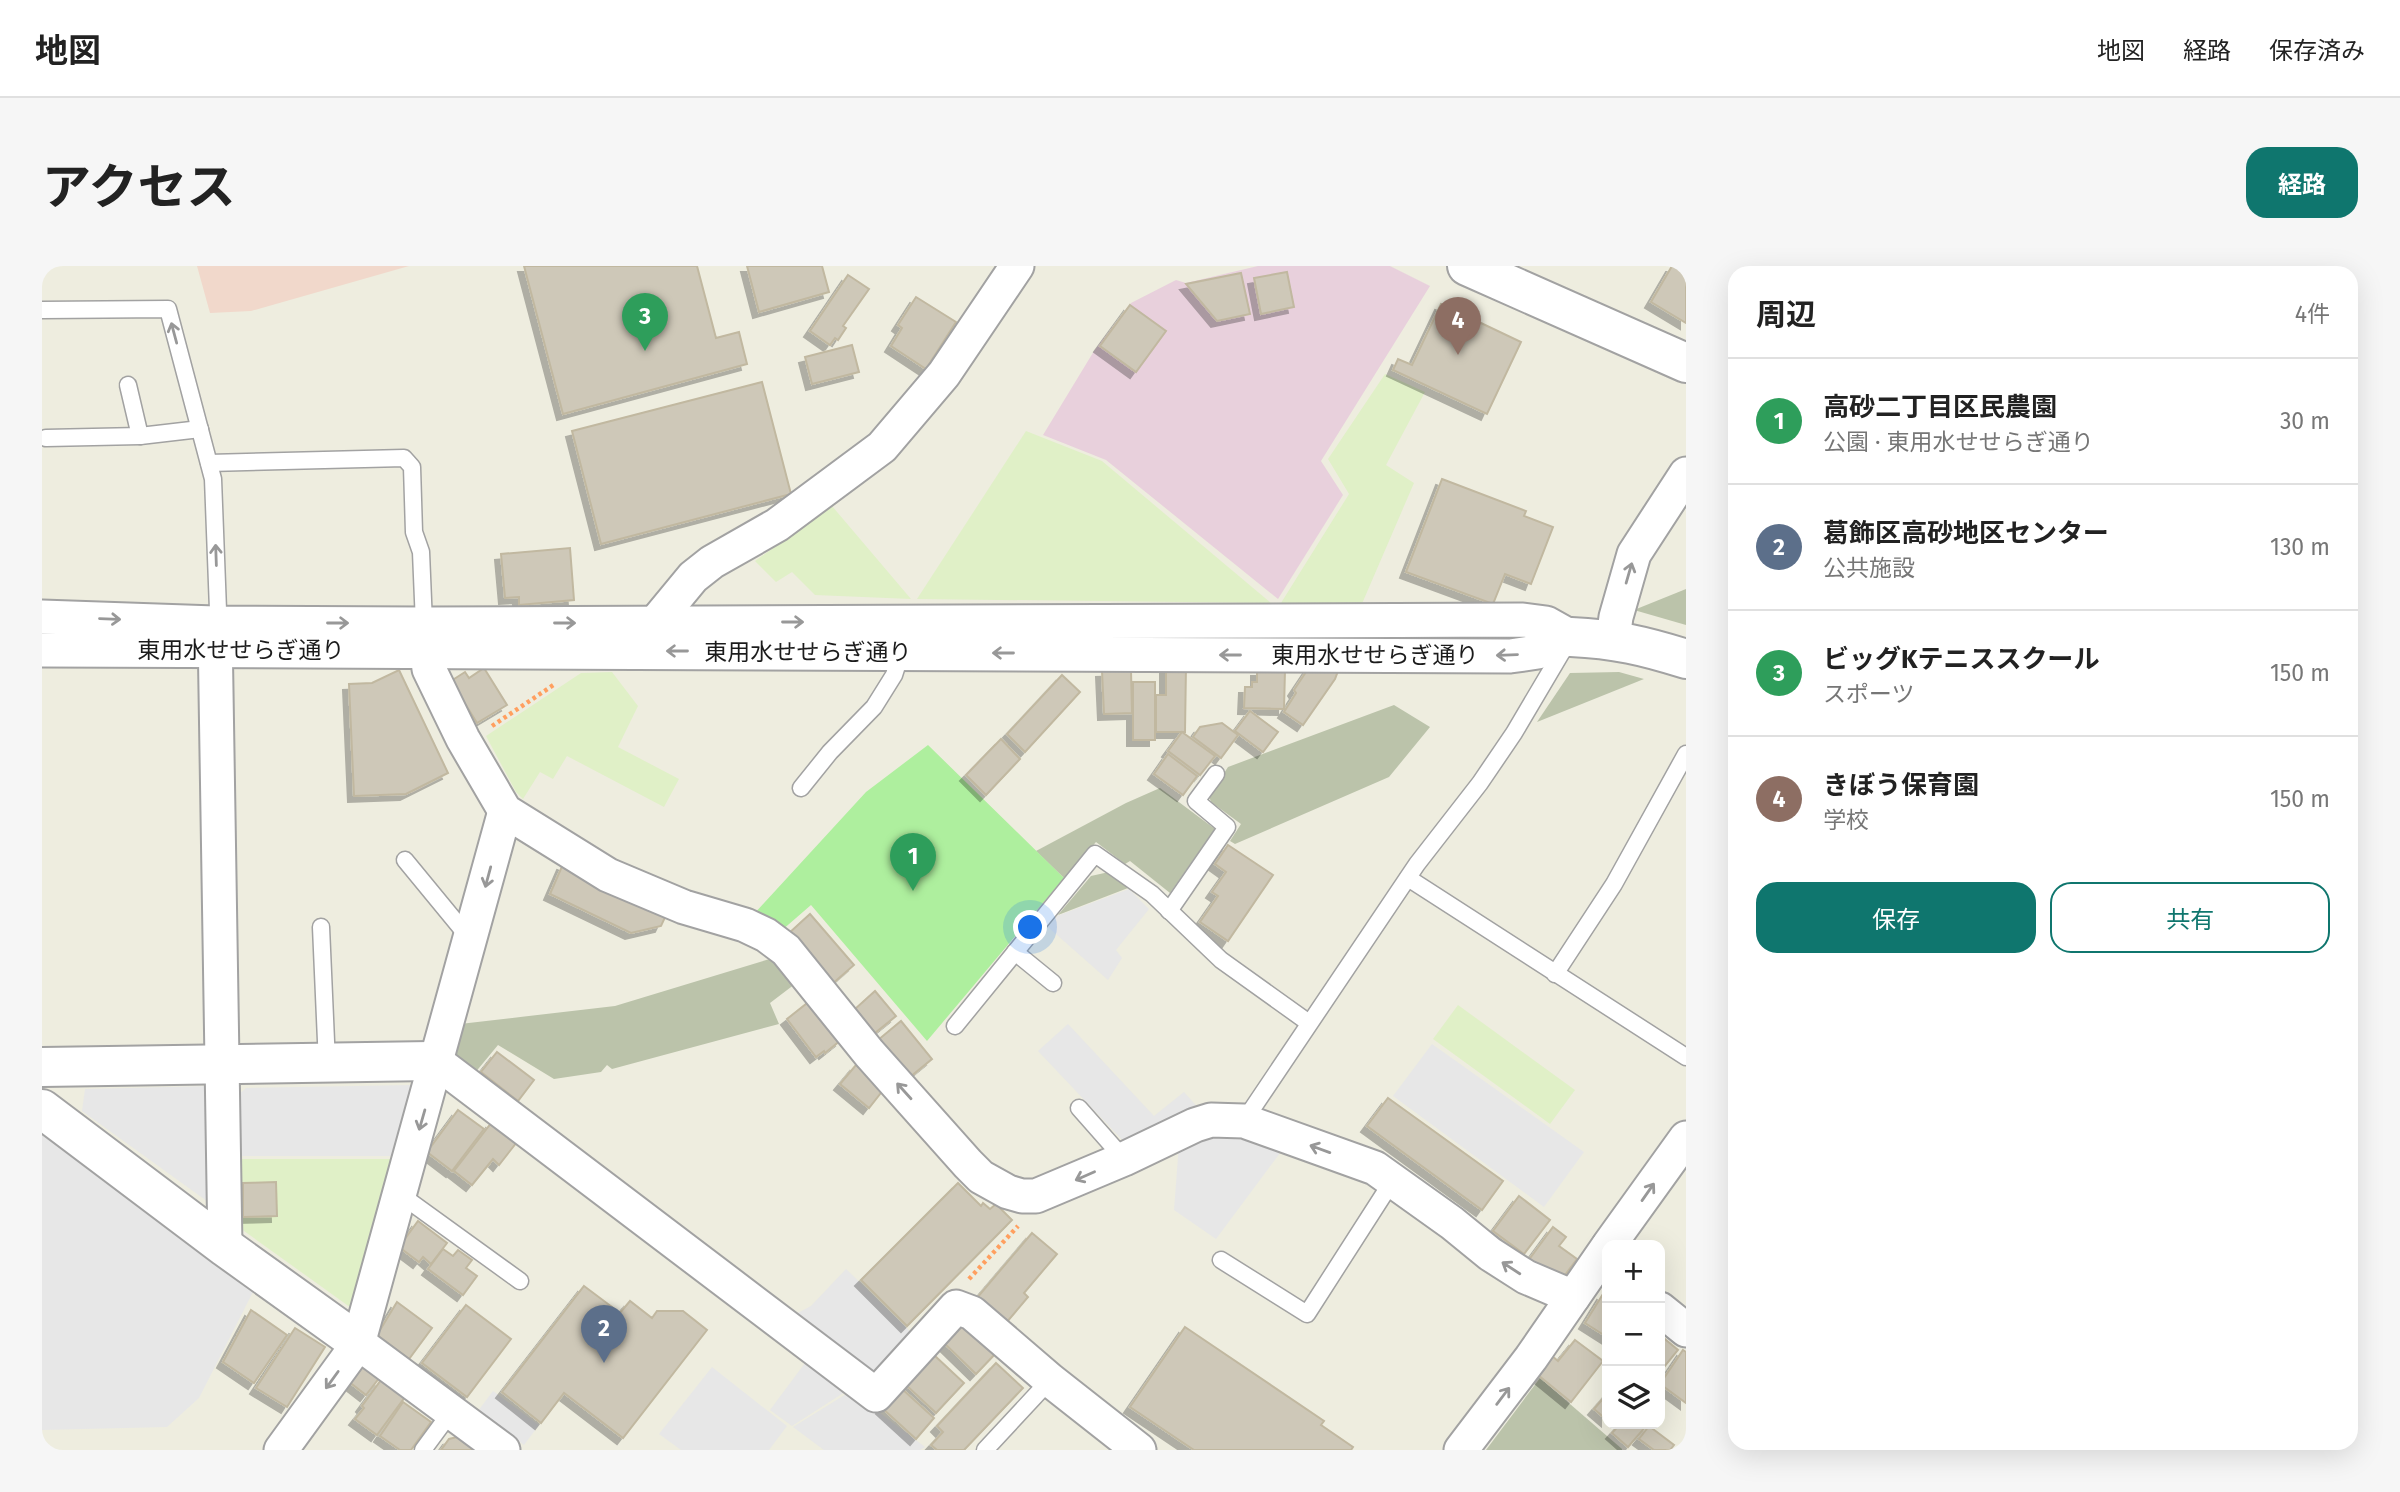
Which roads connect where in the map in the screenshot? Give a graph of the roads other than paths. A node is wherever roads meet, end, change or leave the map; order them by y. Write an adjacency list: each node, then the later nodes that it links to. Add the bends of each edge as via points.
1 (1017, 266): 12 (street, via 944,374 882,447 777,526 712,562 693,577)
2 (1467, 266): 4 (street)
3 (42, 310): 6 (lane, one-way to 3, via 168,309)
4 (1686, 363)
5 (128, 385): 7 (lane)
6 (200, 429): 7 (lane); 9 (lane)
7 (140, 436): 8 (lane)
8 (46, 438)
9 (209, 463): 13 (lane, one-way to 9, via 218,610); 14 (lane, via 404,458 412,467)
10 (1686, 474): 16 (street, one-way to 10, via 1634,554)
11 (42, 617): 13 (street, one-way to 13)
12 (655, 623): 14 (street, one-way to 12); 15 (street, one-way to 15, via 1523,620 1546,623)
13 (215, 637): 14 (street); 17 (street, 東用水せせらぎ通り); 37 (street)
14 (425, 637): 18 (street, 東用水せせらぎ通り, one-way to 14); 23 (street, via 429,669)
15 (1571, 637): 16 (street); 18 (street, 東用水せせらぎ通り, one-way to 18, via 1538,652 1510,656); 25 (lane, via 1487,773)
16 (1613, 639): 19 (street)
17 (42, 650)
18 (901, 653): 22 (lane, via 894,675 874,707)
19 (1686, 659)
20 (1686, 754): 30 (lane, via 1614,884)
21 (1216, 774): 26 (lane, via 1196,802 1227,827)
22 (801, 788)
23 (505, 811): 28 (street, one-way to 28); 43 (street, one-way to 23, via 1036,1196 1008,1192 981,1177 869,1053 786,950 745,925 684,907 608,875)
24 (405, 860): 28 (lane)
25 (1408, 878): 30 (lane); 32 (lane)
26 (1169, 911): 29 (lane, via 1095,854); 32 (lane, via 1221,960)
27 (321, 927): 36 (lane)
28 (471, 941): 35 (street)
29 (1015, 952): 31 (lane); 33 (lane)
30 (1555, 974): 34 (lane)
31 (1053, 983)
32 (1309, 1023): 41 (lane)
33 (956, 1026)
34 (1686, 1057)
35 (434, 1062): 36 (street); 45 (street, one-way to 45); 55 (street, via 876,1395 956,1307 972,1313)
36 (327, 1064): 37 (street)
37 (222, 1065): 38 (street); 47 (street)
38 (42, 1068)
39 (1079, 1108): 43 (lane)
40 (42, 1109): 47 (street)
41 (1244, 1121): 43 (street, via 1211,1120 1195,1125); 44 (street, one-way to 41, via 1374,1168)
42 (1686, 1138): 46 (street, one-way to 42)
43 (1124, 1159)
44 (1393, 1180): 48 (lane, via 1307,1314); 51 (street, one-way to 44, via 1526,1277 1490,1254)
45 (401, 1195): 50 (lane); 54 (street)
46 (1617, 1240)
47 (225, 1247): 54 (street)
48 (1221, 1260)
49 (1602, 1261): 51 (street)
50 (520, 1281)
51 (1573, 1297): 62 (street, one-way to 51)
52 (1665, 1313): 53 (street)
53 (1686, 1330)
54 (354, 1340): 56 (street); 57 (street, one-way to 57)
55 (1051, 1380): 60 (lane); 61 (street)
56 (451, 1412): 58 (lane); 59 (street)
57 (281, 1450)
58 (423, 1450)
59 (503, 1450)
60 (985, 1450)
61 (1139, 1450)
62 (1461, 1450)

